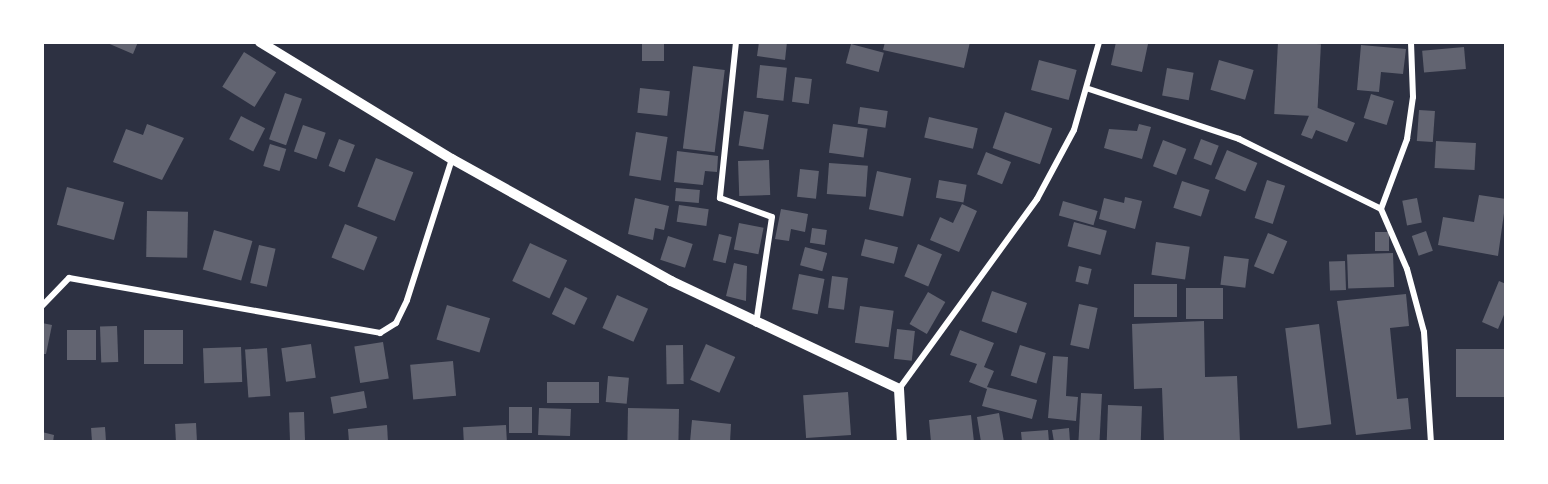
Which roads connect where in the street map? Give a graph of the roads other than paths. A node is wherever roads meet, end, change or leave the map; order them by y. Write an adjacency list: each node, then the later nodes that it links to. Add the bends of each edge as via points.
1 (260, 42): 6 (street)
2 (736, 42): 9 (street, via 720,198 772,217)
3 (1099, 42): 5 (street)
4 (1411, 42): 7 (street, via 1413,97 1407,139)
5 (1089, 88): 7 (street, via 1239,139); 10 (street, via 1074,130 1037,199)
6 (452, 159): 8 (street, via 407,300 396,323 380,333 69,278); 9 (street)
7 (1382, 209): 12 (street, via 1407,269 1424,332)
8 (42, 306)
9 (756, 325): 10 (street)
10 (899, 389): 11 (street)
11 (902, 442)
12 (1431, 442)

